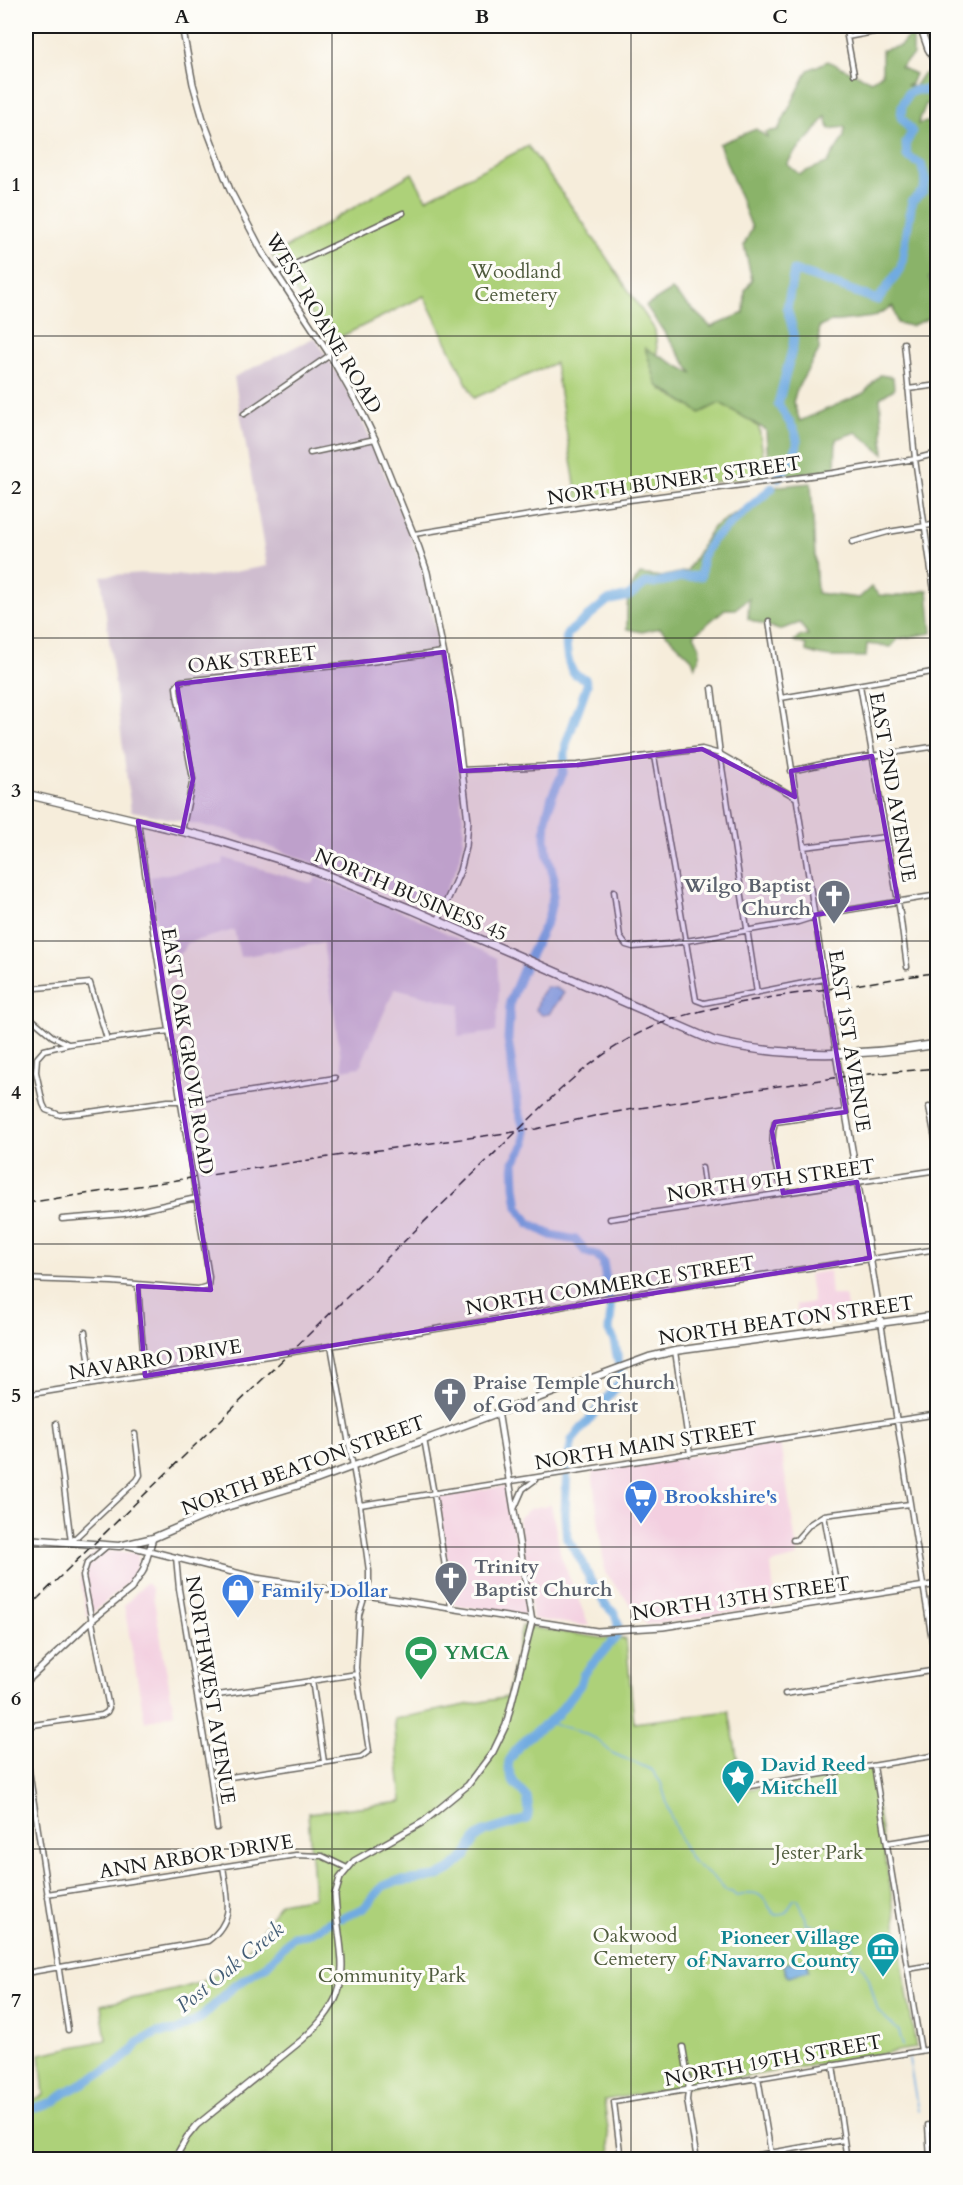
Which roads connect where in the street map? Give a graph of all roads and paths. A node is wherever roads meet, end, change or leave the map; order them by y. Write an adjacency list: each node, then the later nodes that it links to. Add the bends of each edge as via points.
1 (182, 26): 11 (street, WEST ROANE ROAD, via 193,84 212,145 230,190)
2 (845, 26): 5 (street)
3 (906, 26): 5 (street)
4 (920, 26): 7 (street)
5 (847, 37): 9 (street)
6 (938, 39): 7 (street)
7 (928, 49): 8 (street)
8 (938, 66)
9 (854, 74)
10 (404, 213): 11 (street)
11 (276, 273): 13 (street, WEST ROANE ROAD)
12 (904, 342): 15 (street)
13 (330, 356): 16 (street); 17 (street, WEST ROANE ROAD)
14 (938, 385): 15 (street)
15 (908, 389): 20 (street)
16 (244, 414)
17 (375, 439): 18 (street); 23 (street, WEST ROANE ROAD)
18 (310, 453)
19 (938, 453): 20 (street, NORTH BUNERT STREET)
20 (915, 459): 22 (street); 23 (street, NORTH BUNERT STREET)
21 (938, 524): 22 (street)
22 (923, 527): 24 (street); 25 (street)
23 (414, 534): 27 (street, WEST ROANE ROAD, via 427,572)
24 (852, 542)
25 (938, 619)
26 (769, 621): 31 (street, EAST 1ST AVENUE)
27 (444, 652): 36 (street, WEST ROANE ROAD); 41 (street, OAK STREET, via 180,681 177,695 193,779)
28 (938, 671): 29 (street)
29 (860, 685): 31 (street); 35 (street, EAST 2ND AVENUE)
30 (712, 688): 33 (street)
31 (781, 698): 37 (street, EAST 1ST AVENUE)
32 (938, 746): 35 (street)
33 (720, 754): 34 (street, via 694,749); 39 (street); 49 (street)
34 (654, 756): 36 (street, via 577,765); 50 (street)
35 (872, 756): 37 (street); 42 (street, EAST 2ND AVENUE)
36 (461, 771): 48 (street, WEST ROANE ROAD, via 468,821 466,847)
37 (791, 771): 39 (street, EAST 1ST AVENUE)
38 (26, 794): 40 (main road, NORTH BUSINESS 45)
39 (795, 797): 43 (street, EAST 1ST AVENUE)
40 (138, 821): 41 (main road, NORTH BUSINESS 45); 56 (street, EAST OAK GROVE ROAD)
41 (182, 832): 48 (main road, NORTH BUSINESS 45, via 274,856)
42 (885, 837): 43 (street); 46 (street, EAST 2ND AVENUE)
43 (804, 847): 47 (street, EAST 1ST AVENUE)
44 (614, 891): 50 (street, via 620,937 628,946)
45 (938, 895): 46 (street)
46 (898, 901): 47 (street); 51 (street, EAST 2ND AVENUE)
47 (814, 917): 49 (street); 52 (street, EAST 1ST AVENUE)
48 (438, 921): 60 (main road, NORTH BUSINESS 45, via 694,1034 773,1052)
49 (748, 930): 50 (street); 54 (street)
50 (685, 941): 54 (street, via 697,1002)
51 (907, 966)
52 (824, 980): 54 (street); 60 (street, EAST 1ST AVENUE)
53 (26, 989): 57 (street, via 86,982 92,986)
54 (758, 993)
55 (26, 1014): 58 (street, via 52,1036)
56 (170, 1031): 57 (street); 62 (street, EAST OAK GROVE ROAD)
57 (107, 1039): 58 (street)
58 (69, 1044): 62 (street, via 44,1050 37,1058 36,1072 46,1110 60,1115)
59 (938, 1044): 60 (main road, NORTH BUSINESS 45)
60 (836, 1054): 64 (street, EAST 1ST AVENUE)
61 (335, 1078): 62 (street)
62 (181, 1101): 70 (street, EAST OAK GROVE ROAD)
63 (929, 1107): 65 (street)
64 (846, 1112): 68 (street, EAST 1ST AVENUE); 69 (street, via 775,1122 775,1162)
65 (938, 1154)
66 (702, 1168): 71 (street)
67 (938, 1170): 68 (street, NORTH 9TH STREET)
68 (857, 1182): 69 (street, NORTH 9TH STREET); 75 (street, EAST 1ST AVENUE)
69 (783, 1193): 71 (street, NORTH 9TH STREET)
70 (196, 1198): 73 (street, via 124,1214); 77 (street, EAST OAK GROVE ROAD, via 209,1277 207,1288)
71 (707, 1204): 72 (street, NORTH 9TH STREET)
72 (610, 1219)
73 (62, 1220)
74 (938, 1249): 75 (street, NORTH COMMERCE STREET)
75 (870, 1258): 79 (street, EAST 1ST AVENUE); 81 (street, NORTH COMMERCE STREET, via 599,1299)
76 (26, 1279): 77 (street)
77 (138, 1286): 84 (street)
78 (938, 1315): 79 (main road, NORTH BEATON STREET)
79 (881, 1322): 82 (main road, NORTH BEATON STREET); 89 (street)
80 (86, 1332): 85 (street)
81 (331, 1346): 83 (street, NORTH COMMERCE STREET); 94 (street)
82 (675, 1351): 87 (main road, NORTH BEATON STREET); 93 (street)
83 (288, 1353): 84 (street, NAVARRO DRIVE)
84 (145, 1376): 85 (street, NAVARRO DRIVE)
85 (93, 1384): 86 (street, NAVARRO DRIVE)
86 (26, 1395)
87 (498, 1411): 92 (main road, NORTH BEATON STREET); 96 (street)
88 (938, 1413): 89 (street, NORTH MAIN STREET)
89 (896, 1421): 93 (street, NORTH MAIN STREET); 98 (street)
90 (56, 1424): 105 (street)
91 (135, 1434): 105 (street, via 140,1475)
92 (424, 1439): 94 (main road, NORTH BEATON STREET); 97 (street)
93 (690, 1454): 95 (street, NORTH MAIN STREET)
94 (353, 1466): 99 (street); 102 (main road, NORTH BEATON STREET, via 223,1508)
95 (536, 1478): 96 (street, NORTH MAIN STREET); 100 (street, via 523,1489)
96 (510, 1481): 97 (street, NORTH MAIN STREET); 100 (street)
97 (434, 1494): 99 (street, NORTH MAIN STREET); 114 (street)
98 (910, 1504): 101 (street); 111 (street)
99 (360, 1505): 112 (street, via 369,1571)
100 (514, 1510): 116 (street)
101 (824, 1515): 104 (street); 113 (street)
102 (153, 1538): 106 (main road, NORTH BEATON STREET); 108 (street)
103 (26, 1539): 105 (main road, NORTH BEATON STREET)
104 (793, 1540)
105 (71, 1543): 107 (main road, NORTH BEATON STREET)
106 (124, 1545): 107 (main road, NORTH BEATON STREET); 108 (street, NORTH 13TH STREET)
107 (107, 1546): 115 (street, via 84,1569)
108 (148, 1551): 109 (street, NORTH 13TH STREET); 115 (street, via 143,1571 131,1589)
109 (176, 1557): 112 (street, NORTH 13TH STREET, via 256,1578); 123 (street, NORTHWEST AVENUE)
110 (938, 1584): 111 (street, NORTH 13TH STREET)
111 (923, 1586): 113 (street, NORTH 13TH STREET); 117 (street)
112 (365, 1594): 114 (street, NORTH 13TH STREET); 118 (street, via 359,1615)
113 (839, 1599): 116 (street, NORTH 13TH STREET, via 632,1630 597,1631)
114 (450, 1607): 116 (street, NORTH 13TH STREET)
115 (92, 1620): 121 (street); 124 (street, via 107,1712)
116 (532, 1622): 135 (street, via 509,1715 486,1762 468,1785 423,1822 361,1856)
117 (937, 1670): 119 (street); 122 (street)
118 (357, 1674): 120 (street); 127 (street, via 368,1753)
119 (938, 1678)
120 (312, 1680): 123 (street); 127 (street)
121 (26, 1682)
122 (785, 1694)
123 (197, 1698): 129 (street, NORTHWEST AVENUE)
124 (26, 1726)
125 (26, 1750): 136 (street)
126 (938, 1755): 128 (street)
127 (324, 1762): 129 (street)
128 (874, 1766): 130 (street); 133 (street)
129 (211, 1780): 131 (street, NORTHWEST AVENUE)
130 (744, 1787)
131 (217, 1828)
132 (938, 1835): 133 (street)
133 (887, 1843): 139 (street)
134 (223, 1866): 135 (street, ANN ARBOR DRIVE, via 315,1854); 136 (street, ANN ARBOR DRIVE); 138 (street, via 229,1909 220,1930 208,1941)
135 (347, 1868): 151 (street, via 336,1890 343,1967 333,2005 312,2032 197,2125)
136 (47, 1894): 138 (street)
137 (938, 1964): 139 (street)
138 (57, 1968): 140 (street); 141 (street)
139 (908, 1969): 144 (street)
140 (26, 1973)
141 (68, 2030)
142 (682, 2047): 147 (street)
143 (938, 2048): 144 (street, NORTH 19TH STREET)
144 (921, 2051): 145 (street, NORTH 19TH STREET)
145 (833, 2065): 146 (street, NORTH 19TH STREET); 149 (street)
146 (758, 2077): 147 (street, NORTH 19TH STREET); 150 (street)
147 (688, 2089): 152 (street, NORTH 19TH STREET, via 614,2102); 153 (street)
148 (928, 2125): 157 (street)
149 (844, 2140): 150 (street); 156 (street)
150 (771, 2152): 154 (street); 155 (street)
151 (174, 2160)
152 (621, 2160)
153 (697, 2160)
154 (729, 2160)
155 (772, 2160)
156 (847, 2160)
157 (930, 2160)

